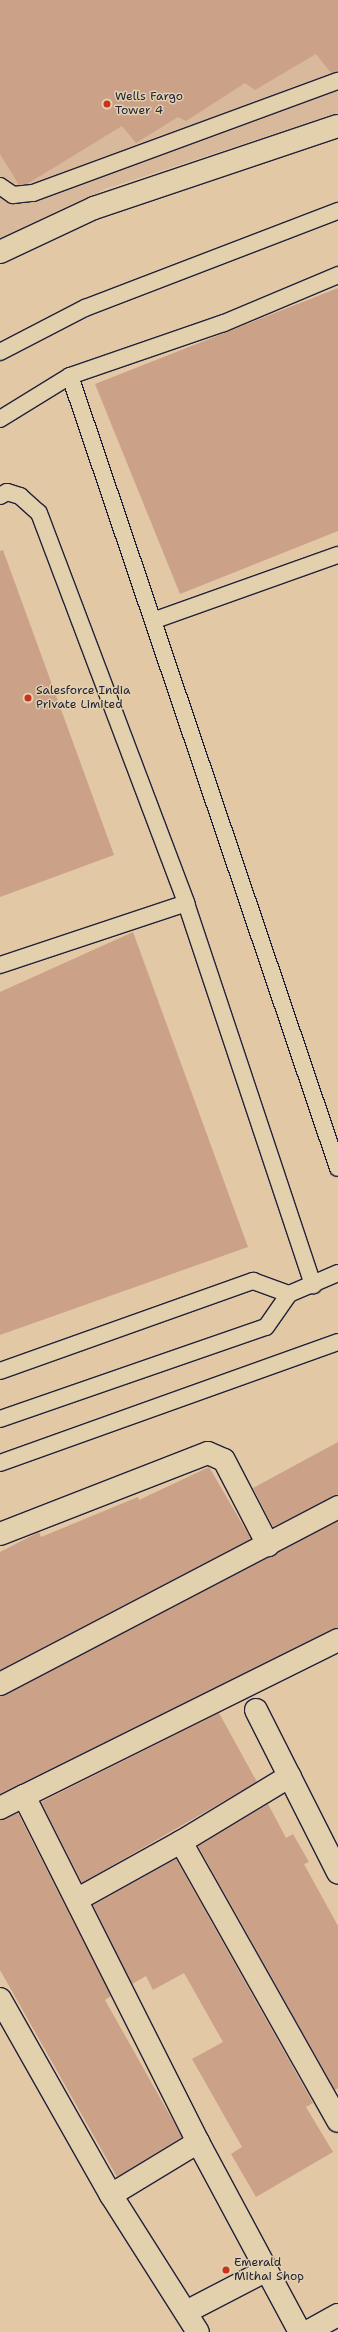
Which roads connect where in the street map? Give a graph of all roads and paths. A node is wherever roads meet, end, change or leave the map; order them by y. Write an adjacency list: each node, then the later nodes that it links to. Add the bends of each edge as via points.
1 (338, 81): 3 (lane, via 33,193 13,196)
2 (338, 126): 5 (street, via 94,208)
3 (0, 186)
4 (338, 211): 7 (lane, via 85,308)
5 (0, 252)
6 (338, 275): 8 (lane, via 224,323)
7 (0, 352)
8 (70, 376): 9 (lane); 12 (lane)
9 (0, 419)
10 (0, 496): 13 (lane, via 7,492 20,496 39,513)
11 (338, 555): 12 (lane)
12 (155, 620): 15 (lane)
13 (186, 903): 14 (lane); 17 (lane)
14 (0, 965)
15 (338, 1168)
16 (338, 1273): 17 (lane)
17 (313, 1285): 18 (lane)
18 (288, 1294): 20 (lane, via 253,1281); 21 (lane, via 266,1327)
19 (338, 1342): 22 (lane)
20 (0, 1371)
21 (0, 1419)
22 (0, 1463)
23 (338, 1507): 25 (street)
24 (0, 1534): 25 (street, via 208,1453 224,1460)
25 (268, 1545): 27 (street)
26 (338, 1640): 30 (street)
27 (0, 1684)
28 (256, 1710): 29 (street)
29 (290, 1776): 32 (street); 33 (street)
30 (24, 1796): 31 (street); 34 (street)
31 (0, 1808)
32 (181, 1842): 34 (street); 36 (street)
33 (338, 1872)
34 (78, 1899): 37 (street)
35 (0, 1999): 38 (street)
36 (338, 2121)
37 (198, 2142): 38 (street); 39 (street)
38 (111, 2195): 40 (street)
39 (265, 2271): 40 (street); 43 (street)
40 (186, 2312): 42 (street)
41 (338, 2315): 44 (street)
42 (198, 2332)
43 (300, 2332)
44 (307, 2332)

